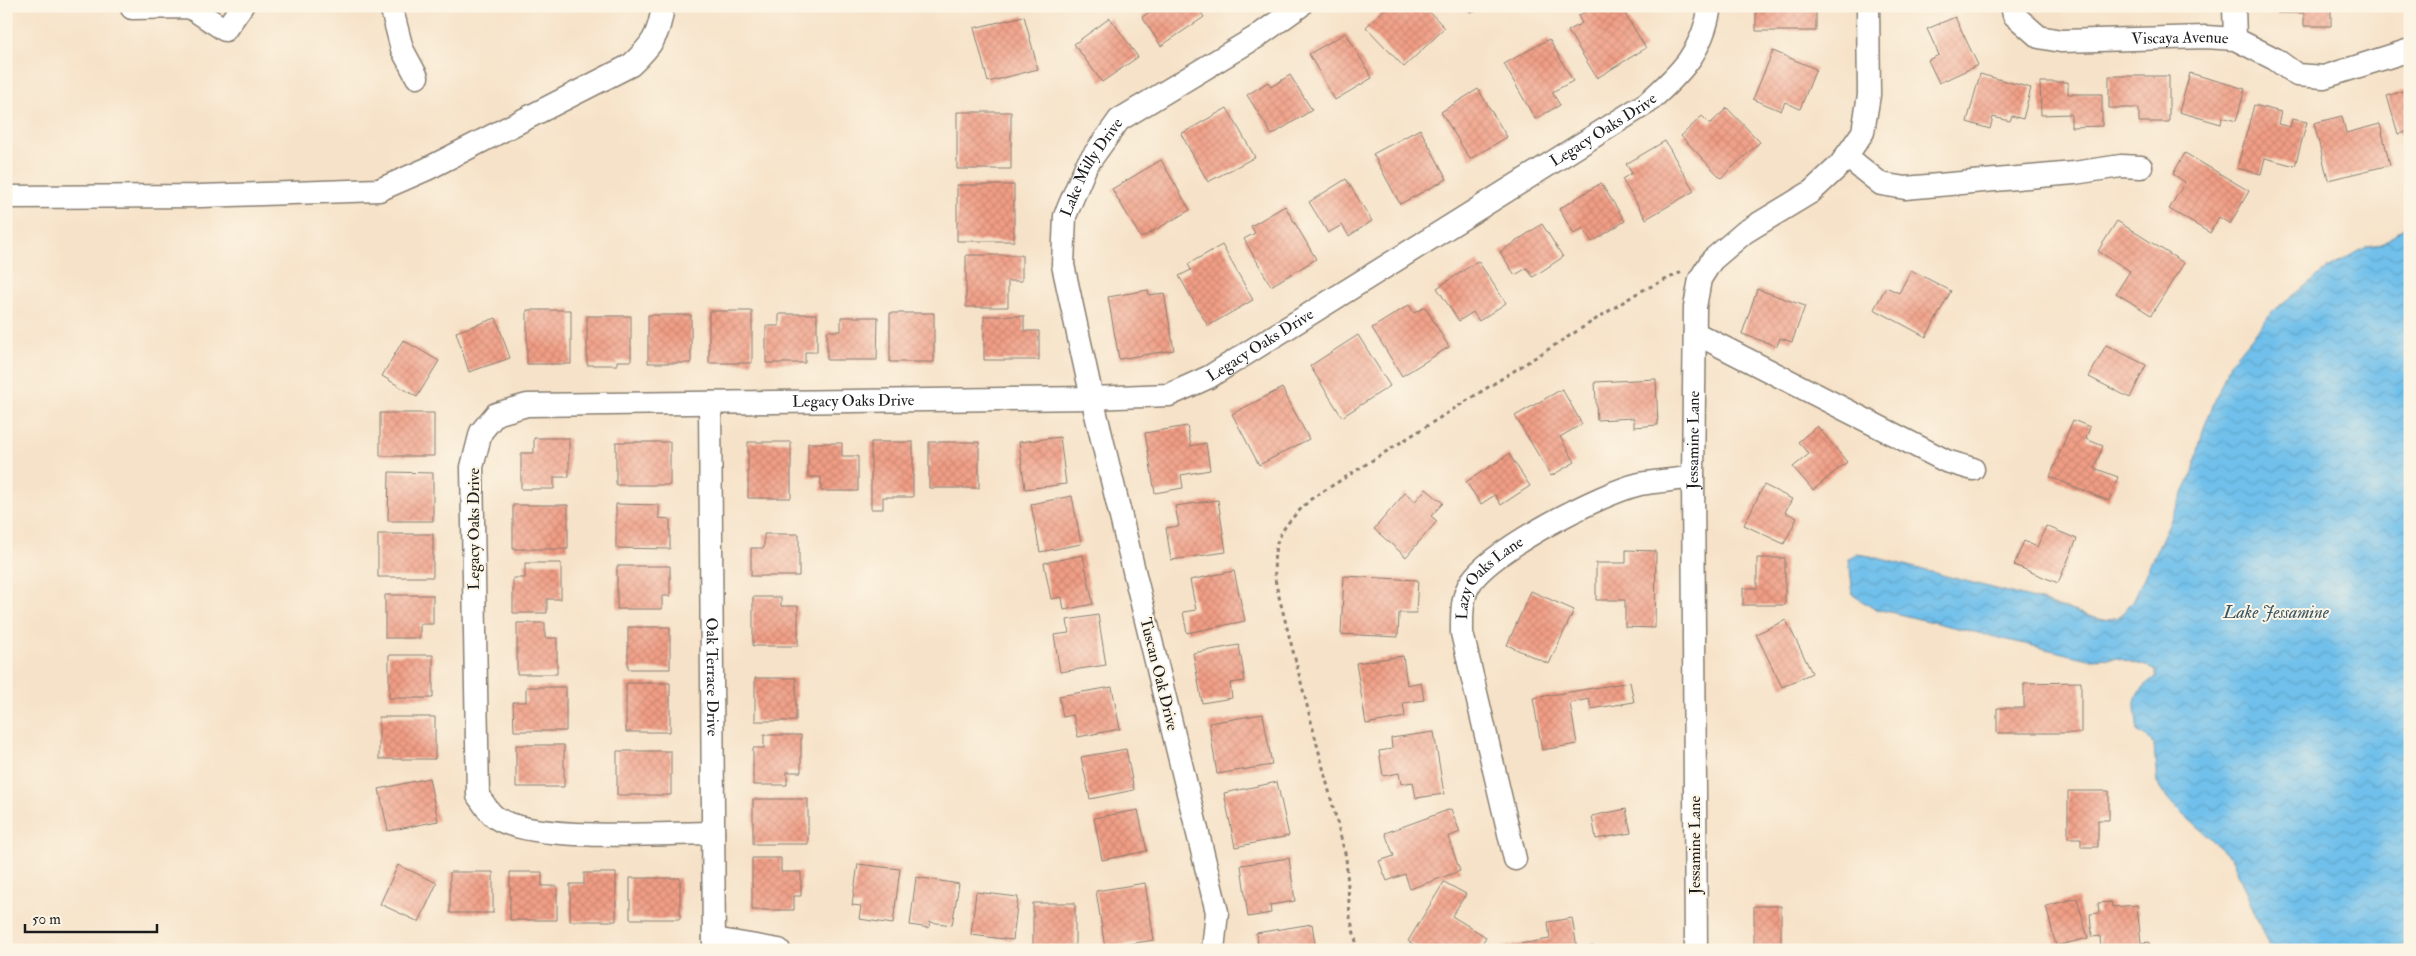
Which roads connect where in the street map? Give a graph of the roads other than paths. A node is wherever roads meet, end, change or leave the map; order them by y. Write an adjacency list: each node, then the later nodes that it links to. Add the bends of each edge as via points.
1 (242, 6): 9 (street, via 225,30 190,7)
2 (391, 6): 12 (street, via 402,49)
3 (663, 6): 15 (street, via 660,30 649,48 631,65 427,169 379,190 200,196)
4 (1300, 6): 17 (street, Lake Milly Drive, via 1258,36 1119,120 1086,166 1065,216 1063,265)
5 (1710, 6): 17 (street, Legacy Oaks Drive, via 1698,48 1678,76 1647,103 1209,378 1169,395)
6 (1868, 6): 13 (street, Jessamine Lane, via 1869,94 1863,132)
7 (2012, 6): 10 (street, Viscaya Avenue, via 2014,15 2039,37 2061,41)
8 (2234, 6): 10 (street)
9 (132, 8)
10 (2235, 39): 11 (street, Viscaya Avenue, via 2297,74 2324,77)
11 (2410, 50)
12 (417, 78)
13 (1846, 156): 14 (street, via 1881,184 1905,188 2121,166); 16 (street, Jessamine Lane, via 1811,192 1745,232 1712,260 1700,279)
14 (2141, 167)
15 (6, 197)
16 (1695, 333): 19 (street, via 1946,461); 20 (street, Jessamine Lane)
17 (1092, 398): 18 (street, Legacy Oaks Drive); 25 (street, Tuscan Oak Drive, via 1217,912)
18 (710, 403): 21 (street, Oak Terrace Drive); 21 (street, Legacy Oaks Drive, via 528,404 496,414 481,432 472,466 478,796 494,817 522,828 561,834)
19 (1973, 469)
20 (1693, 477): 22 (street, Lazy Oaks Lane, via 1640,484 1589,502 1495,558 1470,582 1462,606 1462,633); 26 (street, Jessamine Lane)
21 (713, 833): 23 (street, Oak Terrace Drive)
22 (1515, 859)
23 (714, 944): 24 (street)
24 (779, 950)
25 (1213, 950)
26 (1696, 950)

